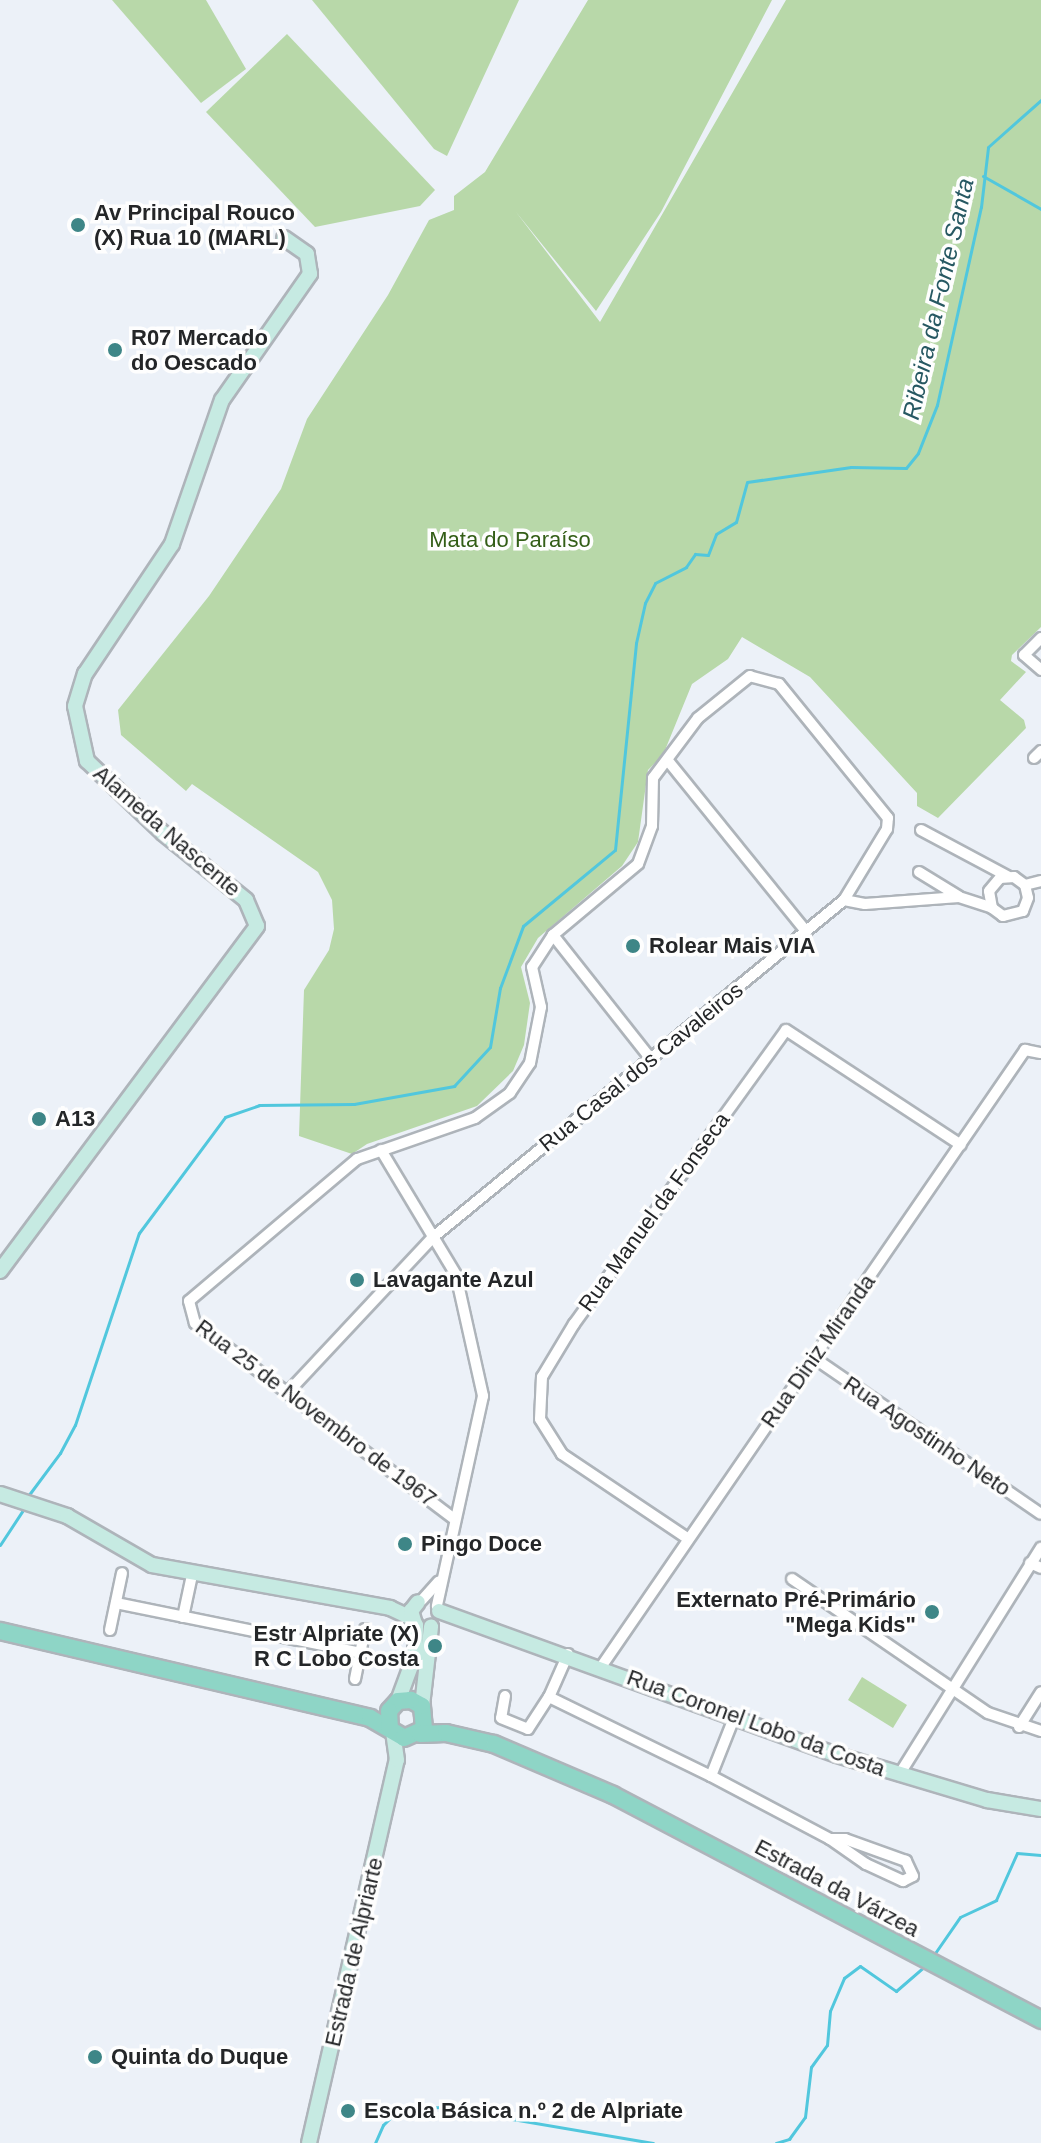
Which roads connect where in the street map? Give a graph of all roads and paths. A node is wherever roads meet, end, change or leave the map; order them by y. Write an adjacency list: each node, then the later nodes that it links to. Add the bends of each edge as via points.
1 (284, 238): 20 (street, Alameda Nascente, via 307,254 310,274 222,400 172,544 85,674 75,706 87,761 163,833 246,900 257,926)
2 (1041, 638): 3 (street, via 1024,655)
3 (1041, 670)
4 (669, 762): 11 (street, Rua Casal dos Cavaleiros, via 698,718 739,685 756,675 781,686 886,814 887,829); 13 (street); 14 (street, via 653,778 652,826 638,864)
5 (921, 830): 7 (street)
6 (919, 872): 10 (street)
7 (1007, 876): 9 (street); 12 (street, via 991,886)
8 (1041, 881): 9 (street)
9 (1025, 885): 12 (street, via 1023,911 1003,916)
10 (959, 897): 11 (street, via 865,904); 12 (street)
11 (844, 900): 13 (street, Rua Casal dos Cavaleiros)
12 (992, 908)
13 (806, 931): 16 (street, Rua Casal dos Cavaleiros)
14 (553, 935): 16 (street); 18 (street, via 532,967 541,1007 530,1063 510,1093 475,1118)
15 (1041, 1053): 17 (street, Rua Diniz Miranda, via 1025,1050)
16 (651, 1059): 19 (street, Rua Casal dos Cavaleiros)
17 (961, 1145): 21 (street, Rua Diniz Miranda); 26 (street, Rua Manuel da Fonseca, via 786,1030 574,1324 542,1377 540,1419 562,1454)
18 (381, 1150): 19 (street); 22 (street, Rua 25 de Novembro de 1967, via 344,1168 188,1303 195,1323)
19 (432, 1238): 22 (street, Rua Casal dos Cavaleiros); 25 (street, via 456,1275 483,1396)
20 (0, 1271)
21 (814, 1358): 24 (street, Rua Agostinho Neto); 26 (street, Rua Diniz Miranda)
22 (290, 1390): 25 (street, Rua 25 de Novembro de 1967)
23 (0, 1494): 31 (street, via 67,1516 152,1565)
24 (1041, 1514)
25 (453, 1518): 32 (street)
26 (687, 1538): 44 (street, Rua Diniz Miranda)
27 (1041, 1548): 28 (street)
28 (1030, 1563): 29 (street); 47 (street)
29 (1041, 1568)
30 (122, 1573): 35 (street)
31 (192, 1575): 36 (street); 37 (street)
32 (440, 1579): 34 (street); 38 (street)
33 (792, 1579): 47 (street)
34 (420, 1601): 36 (street); 38 (street); 38 (street)
35 (116, 1603): 37 (street); 40 (street)
36 (390, 1608): 38 (street)
37 (183, 1617): 42 (street)
38 (428, 1618): 43 (street, Rua Coronel Lobo da Costa, via 476,1623); 51 (street); 52 (street)
39 (365, 1629): 42 (street)
40 (110, 1630)
41 (0, 1631): 45 (main road, Estrada da Várzea)
42 (361, 1653): 46 (street)
43 (568, 1654): 44 (street, Rua Coronel Lobo da Costa); 50 (street)
44 (601, 1667): 53 (street, Rua Coronel Lobo da Costa)
45 (174, 1671): 51 (main road, Estrada da Várzea, via 374,1709); 55 (main road, Estrada da Várzea, via 370,1718)
46 (355, 1679)
47 (951, 1689): 54 (street); 59 (street)
48 (1041, 1692): 54 (street)
49 (505, 1696): 50 (street, via 501,1718 528,1729)
50 (549, 1697): 60 (street)
51 (395, 1703): 52 (main road, Estrada da Várzea, via 411,1700); 55 (main road)
52 (423, 1708): 57 (main road); 61 (main road, Estrada da Várzea, via 526,1746)
53 (734, 1718): 59 (street, Rua Coronel Lobo da Costa); 60 (street)
54 (1019, 1727): 56 (street)
55 (391, 1731): 57 (main road, Estrada da Várzea); 58 (street, Estrada de Alpriarte)
56 (1041, 1731)
57 (417, 1735): 58 (street, Estrada de Alpriarte); 61 (main road, Estrada da Várzea, via 446,1733 494,1744)
58 (397, 1760): 65 (street, Estrada de Alpriarte)
59 (899, 1775): 62 (street, Rua Coronel Lobo da Costa)
60 (711, 1776): 63 (street)
61 (613, 1795): 64 (main road, Estrada da Várzea)
62 (1041, 1809)
63 (830, 1839): 63 (street, via 903,1881 913,1876 906,1861 845,1839)
64 (1041, 2020)
65 (309, 2143)

